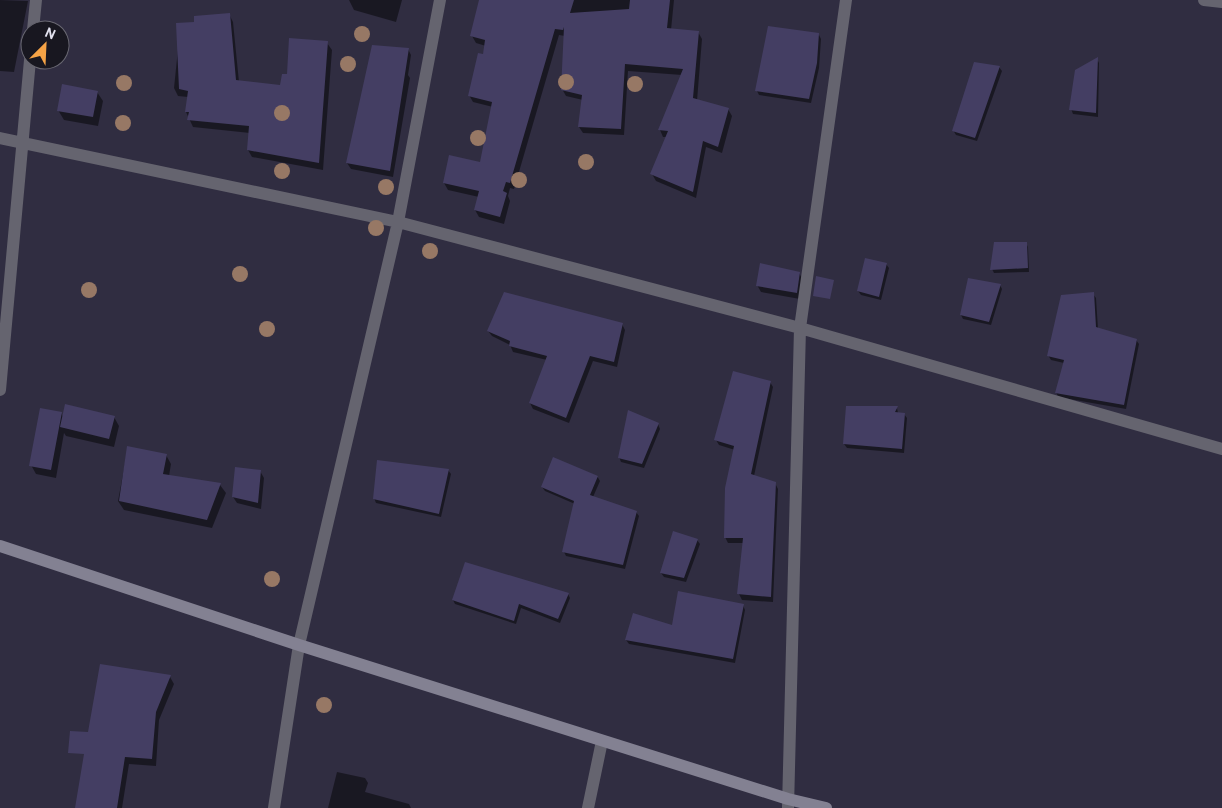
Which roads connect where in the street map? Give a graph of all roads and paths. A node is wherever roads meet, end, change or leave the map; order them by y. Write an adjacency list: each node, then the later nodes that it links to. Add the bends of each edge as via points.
1 (36, 0): 6 (street)
2 (440, 0): 10 (street)
3 (846, 0): 11 (street)
4 (1204, 0): 5 (street)
5 (1222, 2)
6 (34, 20)
7 (29, 70): 9 (street)
8 (0, 138): 9 (street)
9 (23, 143): 10 (street); 12 (street)
10 (398, 222): 11 (street); 15 (street)
11 (800, 328): 13 (street); 17 (street)
12 (0, 390)
13 (1222, 449)
14 (0, 546): 15 (main road)
15 (299, 645): 16 (main road); 18 (street)
16 (602, 741): 17 (main road); 19 (street)
17 (788, 803): 20 (main road)
18 (274, 808)
19 (588, 808)
20 (826, 808)

